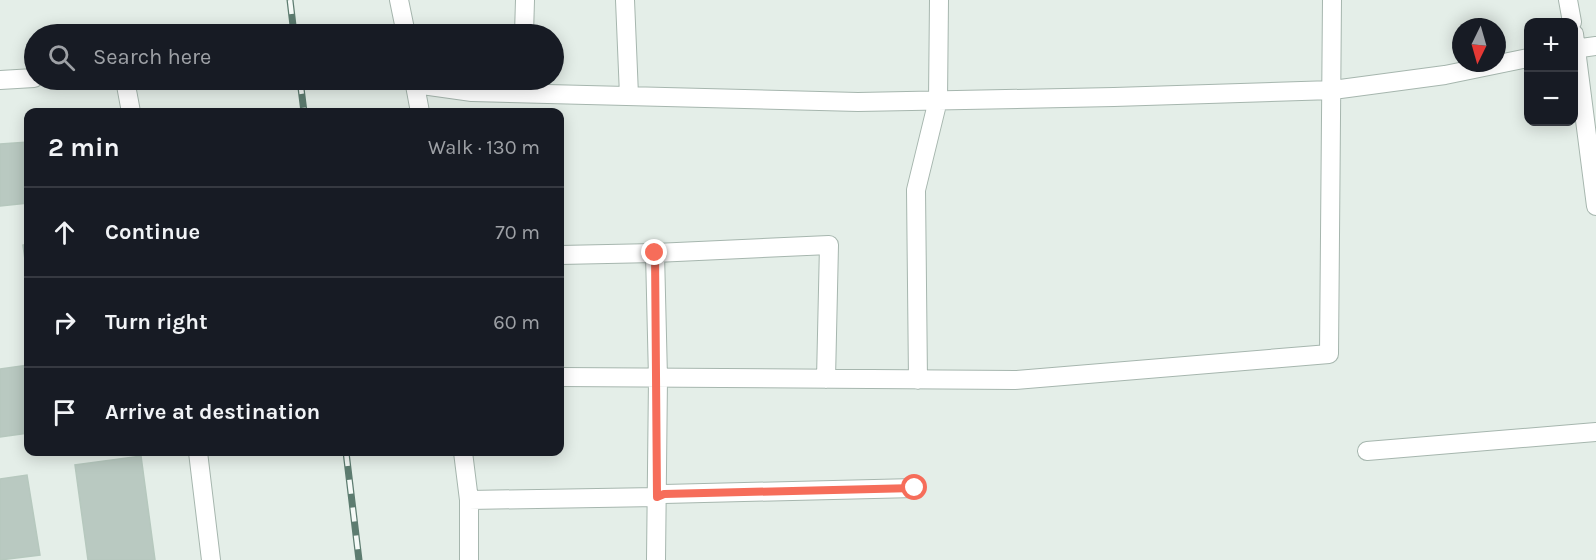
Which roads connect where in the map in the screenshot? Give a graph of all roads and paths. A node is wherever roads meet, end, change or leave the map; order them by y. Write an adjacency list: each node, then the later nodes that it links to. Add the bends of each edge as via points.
1 (399, 0): 8 (street)
2 (525, 0): 9 (street)
3 (625, 0): 22 (street)
4 (939, 0): 23 (street)
5 (1332, 0): 21 (street)
6 (1568, 0): 7 (street)
7 (1571, 18)
8 (404, 24)
9 (524, 24)
10 (1578, 44): 11 (street)
11 (1596, 46)
12 (1524, 59): 21 (street, via 1445,75)
13 (1578, 72): 26 (street)
14 (24, 79): 15 (street)
15 (0, 80)
16 (564, 89): 22 (street)
17 (127, 90): 24 (street)
18 (416, 90): 25 (street)
19 (461, 90): 20 (street)
20 (489, 90)
21 (1333, 90): 23 (street); 32 (street, via 1329,354 1015,380)
22 (629, 95): 23 (street, via 858,102)
23 (939, 100): 32 (street, via 916,190)
24 (130, 108)
25 (419, 108)
26 (1596, 206)
27 (655, 253): 28 (street); 30 (street); 31 (street, via 829,245)
28 (564, 255)
29 (564, 377): 30 (street)
30 (658, 378): 31 (street); 38 (street)
31 (826, 379): 32 (street)
32 (918, 380)
33 (1596, 432): 34 (street)
34 (1367, 451)
35 (198, 456): 40 (street)
36 (464, 456): 39 (street)
37 (915, 488): 38 (street)
38 (657, 497): 39 (street); 42 (street)
39 (469, 500): 41 (street)
40 (211, 560)
41 (469, 560)
42 (656, 560)

